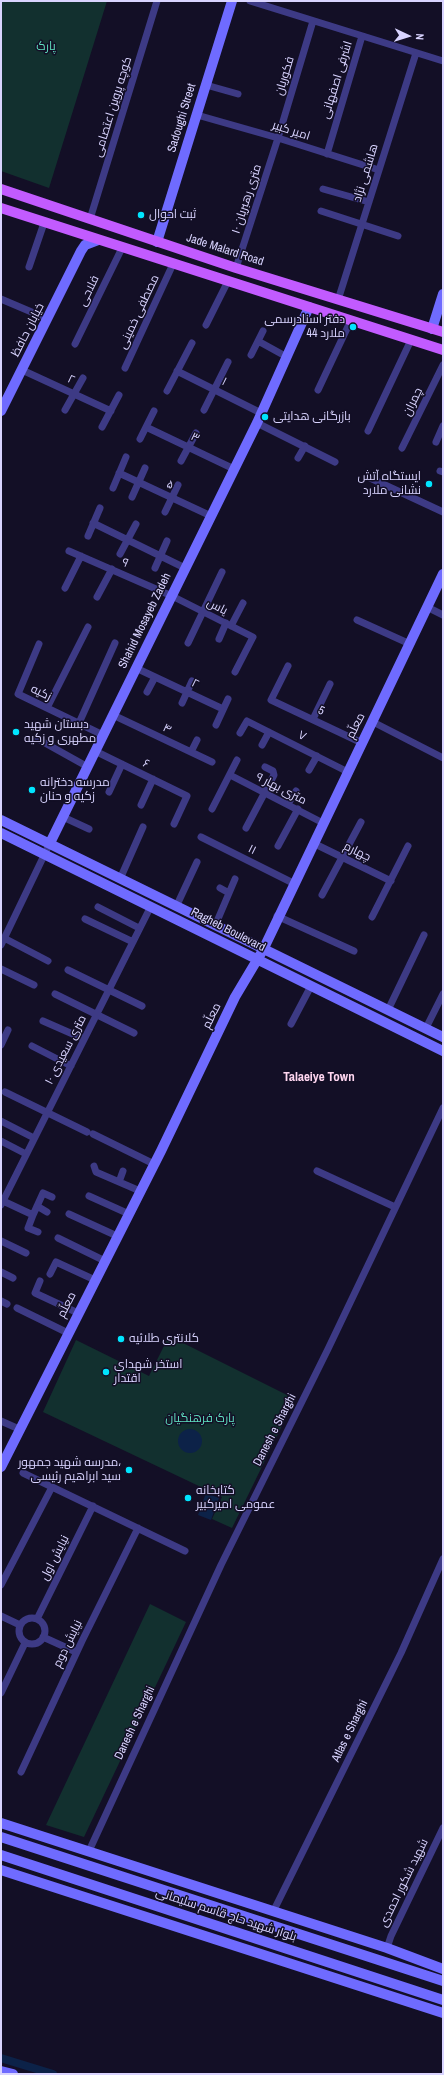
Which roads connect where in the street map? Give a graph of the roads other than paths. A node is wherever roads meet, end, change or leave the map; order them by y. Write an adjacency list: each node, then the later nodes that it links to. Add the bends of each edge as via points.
1 (157, 1): 19 (street, کوچه پروین اعتصامی)
2 (232, 1): 8 (street, Sadoughi Street)
3 (250, 1): 4 (street)
4 (313, 21): 5 (street); 11 (street, فکوریان)
5 (362, 36): 6 (street); 12 (street, اشرفی اصفهانی)
6 (416, 53): 7 (street); 13 (street, هاشمی نژاد)
7 (443, 61)
8 (206, 85): 9 (street); 10 (street, Sadoughi Street)
9 (238, 94)
10 (197, 115): 11 (street, امیر کبیر); 25 (street, Sadoughi Street)
11 (278, 138): 12 (street, امیر کبیر); 30 (street, ۱۰ متری رهبریان)
12 (326, 154): 13 (street, امیر کبیر)
13 (379, 170): 16 (street, هاشمی نژاد)
14 (1, 189): 19 (main road, Jade Malard Road)
15 (323, 189): 16 (street)
16 (369, 202): 21 (street, هاشمی نژاد)
17 (1, 208): 20 (main road)
18 (321, 211): 21 (street)
19 (90, 219): 25 (main road, Jade Malard Road)
20 (44, 223): 22 (main road); 29 (street)
21 (362, 224): 23 (street); 34 (street, هاشمی نژاد)
22 (72, 232): 24 (main road); 27 (street, via 78,236 80,242)
23 (398, 236)
24 (98, 240): 26 (main road); 27 (street, via 85,245)
25 (157, 242): 30 (main road, Jade Malard Road)
26 (122, 248): 28 (main road); 45 (street, فلاحی)
27 (76, 260): 36 (street, خیابان حافظ)
28 (173, 264): 31 (main road); 51 (street, مصطفی خمینی)
29 (29, 267)
30 (236, 268): 34 (main road, Jade Malard Road)
31 (228, 282): 35 (main road); 38 (street)
32 (443, 294): 39 (street)
33 (1, 298): 36 (street)
34 (338, 300): 39 (main road, Jade Malard Road)
35 (310, 307): 37 (main road); 48 (street, Shahid Mosayeb Zadeh)
36 (48, 319): 52 (street, خیابان حافظ)
37 (350, 320): 42 (main road); 56 (street)
38 (206, 325)
39 (432, 329): 41 (main road, Jade Malard Road)
40 (263, 330): 43 (street)
41 (443, 332)
42 (411, 340): 46 (main road); 69 (street)
43 (258, 341): 47 (street); 48 (street)
44 (192, 343): 53 (street)
45 (75, 344)
46 (443, 350)
47 (251, 355)
48 (287, 357): 65 (street, Shahid Mosayeb Zadeh)
49 (228, 362): 55 (street)
50 (443, 365): 75 (street, چمران)
51 (125, 368)
52 (22, 370): 58 (street, ۲); 62 (street, خیابان حافظ)
53 (177, 371): 55 (street, ۱); 57 (street)
54 (83, 378): 58 (street)
55 (215, 390): 61 (street); 65 (street, ۱)
56 (318, 390)
57 (167, 391)
58 (74, 394): 60 (street); 63 (street, ۲)
59 (119, 394): 63 (street)
60 (65, 410)
61 (204, 410)
62 (1, 411)
63 (110, 411): 66 (street)
64 (154, 411): 68 (street)
65 (259, 418): 73 (street); 81 (street, Shahid Mosayeb Zadeh)
66 (102, 426)
67 (443, 426): 72 (street)
68 (146, 427): 71 (street); 74 (street, ۳)
69 (368, 431)
70 (196, 433): 74 (street)
71 (140, 439)
72 (436, 442)
73 (304, 446): 77 (street); 79 (street)
74 (188, 447): 78 (street); 81 (street, ۳)
75 (402, 448)
76 (126, 457): 82 (street)
77 (298, 458)
78 (181, 461)
79 (335, 462)
80 (145, 468): 84 (street)
81 (234, 469): 92 (street, Shahid Mosayeb Zadeh)
82 (119, 473): 84 (street, ۵); 86 (street)
83 (370, 478): 91 (street)
84 (138, 482): 87 (street); 88 (street, ۵)
85 (178, 484): 88 (street)
86 (113, 488)
87 (132, 497)
88 (172, 498): 90 (street); 92 (street, ۵)
89 (100, 508): 93 (street)
90 (165, 512)
91 (443, 512)
92 (211, 516): 103 (street, Shahid Mosayeb Zadeh)
93 (94, 523): 95 (street); 96 (street)
94 (136, 524): 96 (street)
95 (88, 536)
96 (127, 540): 99 (street); 101 (street)
97 (167, 541): 101 (street)
98 (70, 551): 100 (street, ۹)
99 (120, 554)
100 (82, 556): 104 (street, ۹); 107 (street)
101 (160, 556): 102 (street); 103 (street)
102 (155, 568)
103 (185, 568): 108 (street, Shahid Mosayeb Zadeh)
104 (112, 570): 108 (street, ۹); 109 (street)
105 (222, 572): 112 (street)
106 (443, 574): 111 (street, معلّم)
107 (65, 588)
108 (172, 596): 112 (street, یاس); 123 (street, Shahid Mosayeb Zadeh)
109 (97, 597)
110 (243, 603): 115 (street)
111 (427, 607): 113 (street); 121 (street, معلّم)
112 (203, 612): 115 (street, یاس); 119 (street)
113 (443, 615)
114 (357, 620): 121 (street)
115 (229, 624): 117 (street); 124 (street, یاس, via 254,637)
116 (88, 627): 132 (street)
117 (219, 639)
118 (115, 643): 137 (street)
119 (188, 643)
120 (39, 644): 132 (street, زکیه, via 18,694)
121 (410, 644): 136 (street, معلّم)
122 (288, 666): 135 (street, 5, via 271,700)
123 (136, 668): 125 (street, ۲); 134 (street, Shahid Mosayeb Zadeh)
124 (235, 672)
125 (155, 677): 128 (street); 129 (street, ۲)
126 (192, 681): 129 (street)
127 (330, 684): 135 (street)
128 (147, 692)
129 (187, 692): 131 (street); 133 (street, ۲)
130 (228, 699): 133 (street)
131 (182, 703)
132 (46, 708): 137 (street, زکیه)
133 (223, 709): 138 (street)
134 (113, 716): 141 (street, Shahid Mosayeb Zadeh); 147 (street, ۴)
135 (313, 719): 144 (street, 5)
136 (373, 722): 144 (street, معلّم); 149 (street)
137 (79, 723): 141 (street, زکیه)
138 (216, 725)
139 (240, 732): 140 (street, ۷, via 246,721)
140 (269, 732): 145 (street); 148 (street, ۷)
141 (103, 735): 146 (street, Shahid Mosayeb Zadeh)
142 (36, 738): 153 (street)
143 (197, 740): 147 (street)
144 (362, 743): 156 (street, معلّم)
145 (262, 745)
146 (96, 751): 152 (street, ۶); 153 (street, Shahid Mosayeb Zadeh)
147 (190, 752): 151 (street, ۴)
148 (317, 756): 155 (street); 156 (street, ۷)
149 (443, 758)
150 (237, 760): 157 (street)
151 (212, 762)
152 (122, 764): 158 (street, ۶); 160 (street)
153 (88, 767): 166 (street, Shahid Mosayeb Zadeh)
154 (265, 767): 161 (street, via 273,771 274,775)
155 (309, 770)
156 (348, 772): 168 (street, معلّم)
157 (230, 775): 161 (street, ۹ متری بهار); 164 (street)
158 (152, 779): 163 (street); 170 (street, ۶, via 187,796)
159 (296, 791): 162 (street)
160 (109, 792)
161 (265, 793): 162 (street, ۹ متری بهار); 172 (street)
162 (288, 804): 165 (street, ۹ متری بهار)
163 (141, 805)
164 (212, 809)
165 (298, 810): 168 (street, ۹ متری بهار); 178 (street)
166 (63, 817): 173 (street); 176 (street, Shahid Mosayeb Zadeh)
167 (1, 820): 176 (street, Ragheb Boulevard)
168 (323, 822): 177 (street, معلّم)
169 (361, 822): 181 (street)
170 (174, 824)
171 (143, 827): 183 (street)
172 (246, 828)
173 (89, 829)
174 (1, 833): 180 (street, Ragheb Boulevard)
175 (201, 837): 186 (street, ۱۱)
176 (50, 843): 180 (street, Shahid Mosayeb Zadeh); 183 (street, Ragheb Boulevard)
177 (313, 843): 181 (street, چهارم); 186 (street, معلّم)
178 (278, 846)
179 (408, 846): 185 (street)
180 (44, 855): 190 (street, Ragheb Boulevard); 199 (street, Shahid Mosayeb Zadeh)
181 (343, 857): 185 (street, چهارم); 189 (street)
182 (197, 862): 192 (street)
183 (120, 879): 192 (street, Ragheb Boulevard)
184 (235, 879): 188 (street)
185 (391, 881): 194 (street)
186 (293, 883): 193 (street, معلّم)
187 (220, 888): 188 (street)
188 (229, 893): 196 (street)
189 (322, 895)
190 (151, 906): 197 (street, ۱۰ متری سعیدی); 203 (street, Ragheb Boulevard)
191 (98, 907): 197 (street)
192 (176, 907): 196 (street, Ragheb Boulevard)
193 (278, 916): 201 (street, معلّم); 202 (street)
194 (372, 917)
195 (85, 919): 200 (street)
196 (215, 926): 201 (street, Ragheb Boulevard)
197 (140, 928): 200 (street, ۱۰ متری سعیدی)
198 (424, 935): 213 (street)
199 (3, 942): 204 (street)
200 (133, 942): 209 (street, ۱۰ متری سعیدی)
201 (263, 950): 203 (street, معلّم); 213 (street, Ragheb Boulevard)
202 (354, 951)
203 (256, 959): 208 (street, Ragheb Boulevard); 233 (street, معلّم)
204 (48, 961)
205 (1, 969): 207 (street)
206 (68, 970): 209 (street)
207 (34, 985)
208 (311, 986): 216 (street); 224 (street, Ragheb Boulevard)
209 (109, 989): 212 (street); 214 (street, ۱۰ متری سعیدی)
210 (55, 994): 214 (street)
211 (443, 994): 217 (street)
212 (142, 1006)
213 (388, 1010): 217 (street, Ragheb Boulevard)
214 (96, 1014): 219 (street); 221 (street, ۱۰ متری سعیدی)
215 (43, 1021): 221 (street)
216 (291, 1024)
217 (426, 1028): 220 (street, Ragheb Boulevard)
218 (8, 1030): 222 (street)
219 (134, 1033)
220 (443, 1037)
221 (84, 1039): 225 (street, ۱۰ متری سعیدی)
222 (1, 1045)
223 (32, 1046): 225 (street)
224 (443, 1051)
225 (71, 1066): 228 (street, ۱۰ متری سعیدی)
226 (5, 1092): 228 (street)
227 (443, 1108): 243 (street, Danesh e Sharghi)
228 (47, 1113): 230 (street, ۱۰ متری سعیدی); 233 (street)
229 (1, 1121): 230 (street)
230 (34, 1138): 232 (street, ۱۰ متری سعیدی)
231 (1, 1141): 232 (street)
232 (26, 1154): 241 (street, ۱۰ متری سعیدی)
233 (154, 1164): 238 (street, معلّم)
234 (94, 1166): 237 (street, via 96,1172)
235 (123, 1171): 237 (street)
236 (317, 1171): 243 (street)
237 (119, 1182): 238 (street)
238 (140, 1191): 246 (street, معلّم)
239 (89, 1196): 246 (street)
240 (52, 1197): 242 (street, via 43,1193)
241 (2, 1202): 247 (street)
242 (37, 1206): 244 (street); 247 (street)
243 (395, 1207): 284 (street, Danesh e Sharghi, via 218,1572)
244 (47, 1212)
245 (69, 1214): 249 (street)
246 (129, 1214): 249 (street, معلّم)
247 (33, 1215): 248 (street, via 28,1228)
248 (38, 1232)
249 (117, 1236): 253 (street, معلّم)
250 (58, 1238): 253 (street)
251 (1, 1241): 252 (street)
252 (26, 1253)
253 (105, 1261): 257 (street, معلّم)
254 (1, 1272): 256 (street)
255 (50, 1274): 257 (street, via 56,1262)
256 (13, 1278)
257 (95, 1280): 260 (street, معلّم)
258 (40, 1281): 260 (street, via 35,1293)
259 (17, 1308): 261 (street)
260 (78, 1313): 261 (street, معلّم)
261 (68, 1333): 263 (street, معلّم)
262 (1, 1421): 263 (street)
263 (19, 1429): 264 (street, معلّم)
264 (4, 1455): 265 (street, معلّم)
265 (1, 1467)
266 (23, 1472): 267 (street)
267 (52, 1487): 268 (street); 272 (street)
268 (93, 1506): 269 (street); 274 (street, نیایش اول)
269 (138, 1528): 270 (street); 278 (street, نیایش دوم)
270 (185, 1551)
271 (443, 1559): 287 (street, Atlas e Sharghi, via 401,1653)
272 (1, 1585)
273 (1, 1616): 275 (street)
274 (37, 1619): 275 (street, via 29,1618); 276 (street, via 43,1624)
275 (20, 1625): 277 (street, via 18,1633)
276 (43, 1637): 277 (street, via 38,1643); 278 (street)
277 (25, 1643): 279 (street)
278 (76, 1652): 280 (street, نیایش دوم)
279 (1, 1693)
280 (21, 1772)
281 (1, 1823): 284 (street)
282 (443, 1828): 289 (street, شهید شکور احمدی)
283 (1, 1837): 290 (street, بلوار شهید حاج قاسم سلیمانی)
284 (89, 1851): 287 (street)
285 (1, 1855): 295 (street, بلوار شهید حاج قاسم سلیمانی)
286 (1, 1870): 293 (street)
287 (273, 1912): 288 (street)
288 (350, 1937): 289 (street); 290 (street)
289 (387, 1948): 291 (street); 292 (street)
290 (369, 1958): 291 (street, بلوار شهید حاج قاسم سلیمانی)
291 (382, 1962): 294 (street, بلوار شهید حاج قاسم سلیمانی)
292 (443, 1968)
293 (343, 1981): 295 (street); 297 (street)
294 (443, 1981)
295 (390, 1983): 296 (street, بلوار شهید حاج قاسم سلیمانی)
296 (443, 2000)
297 (443, 2012)
298 (1, 2071): 299 (street)
299 (12, 2074)

